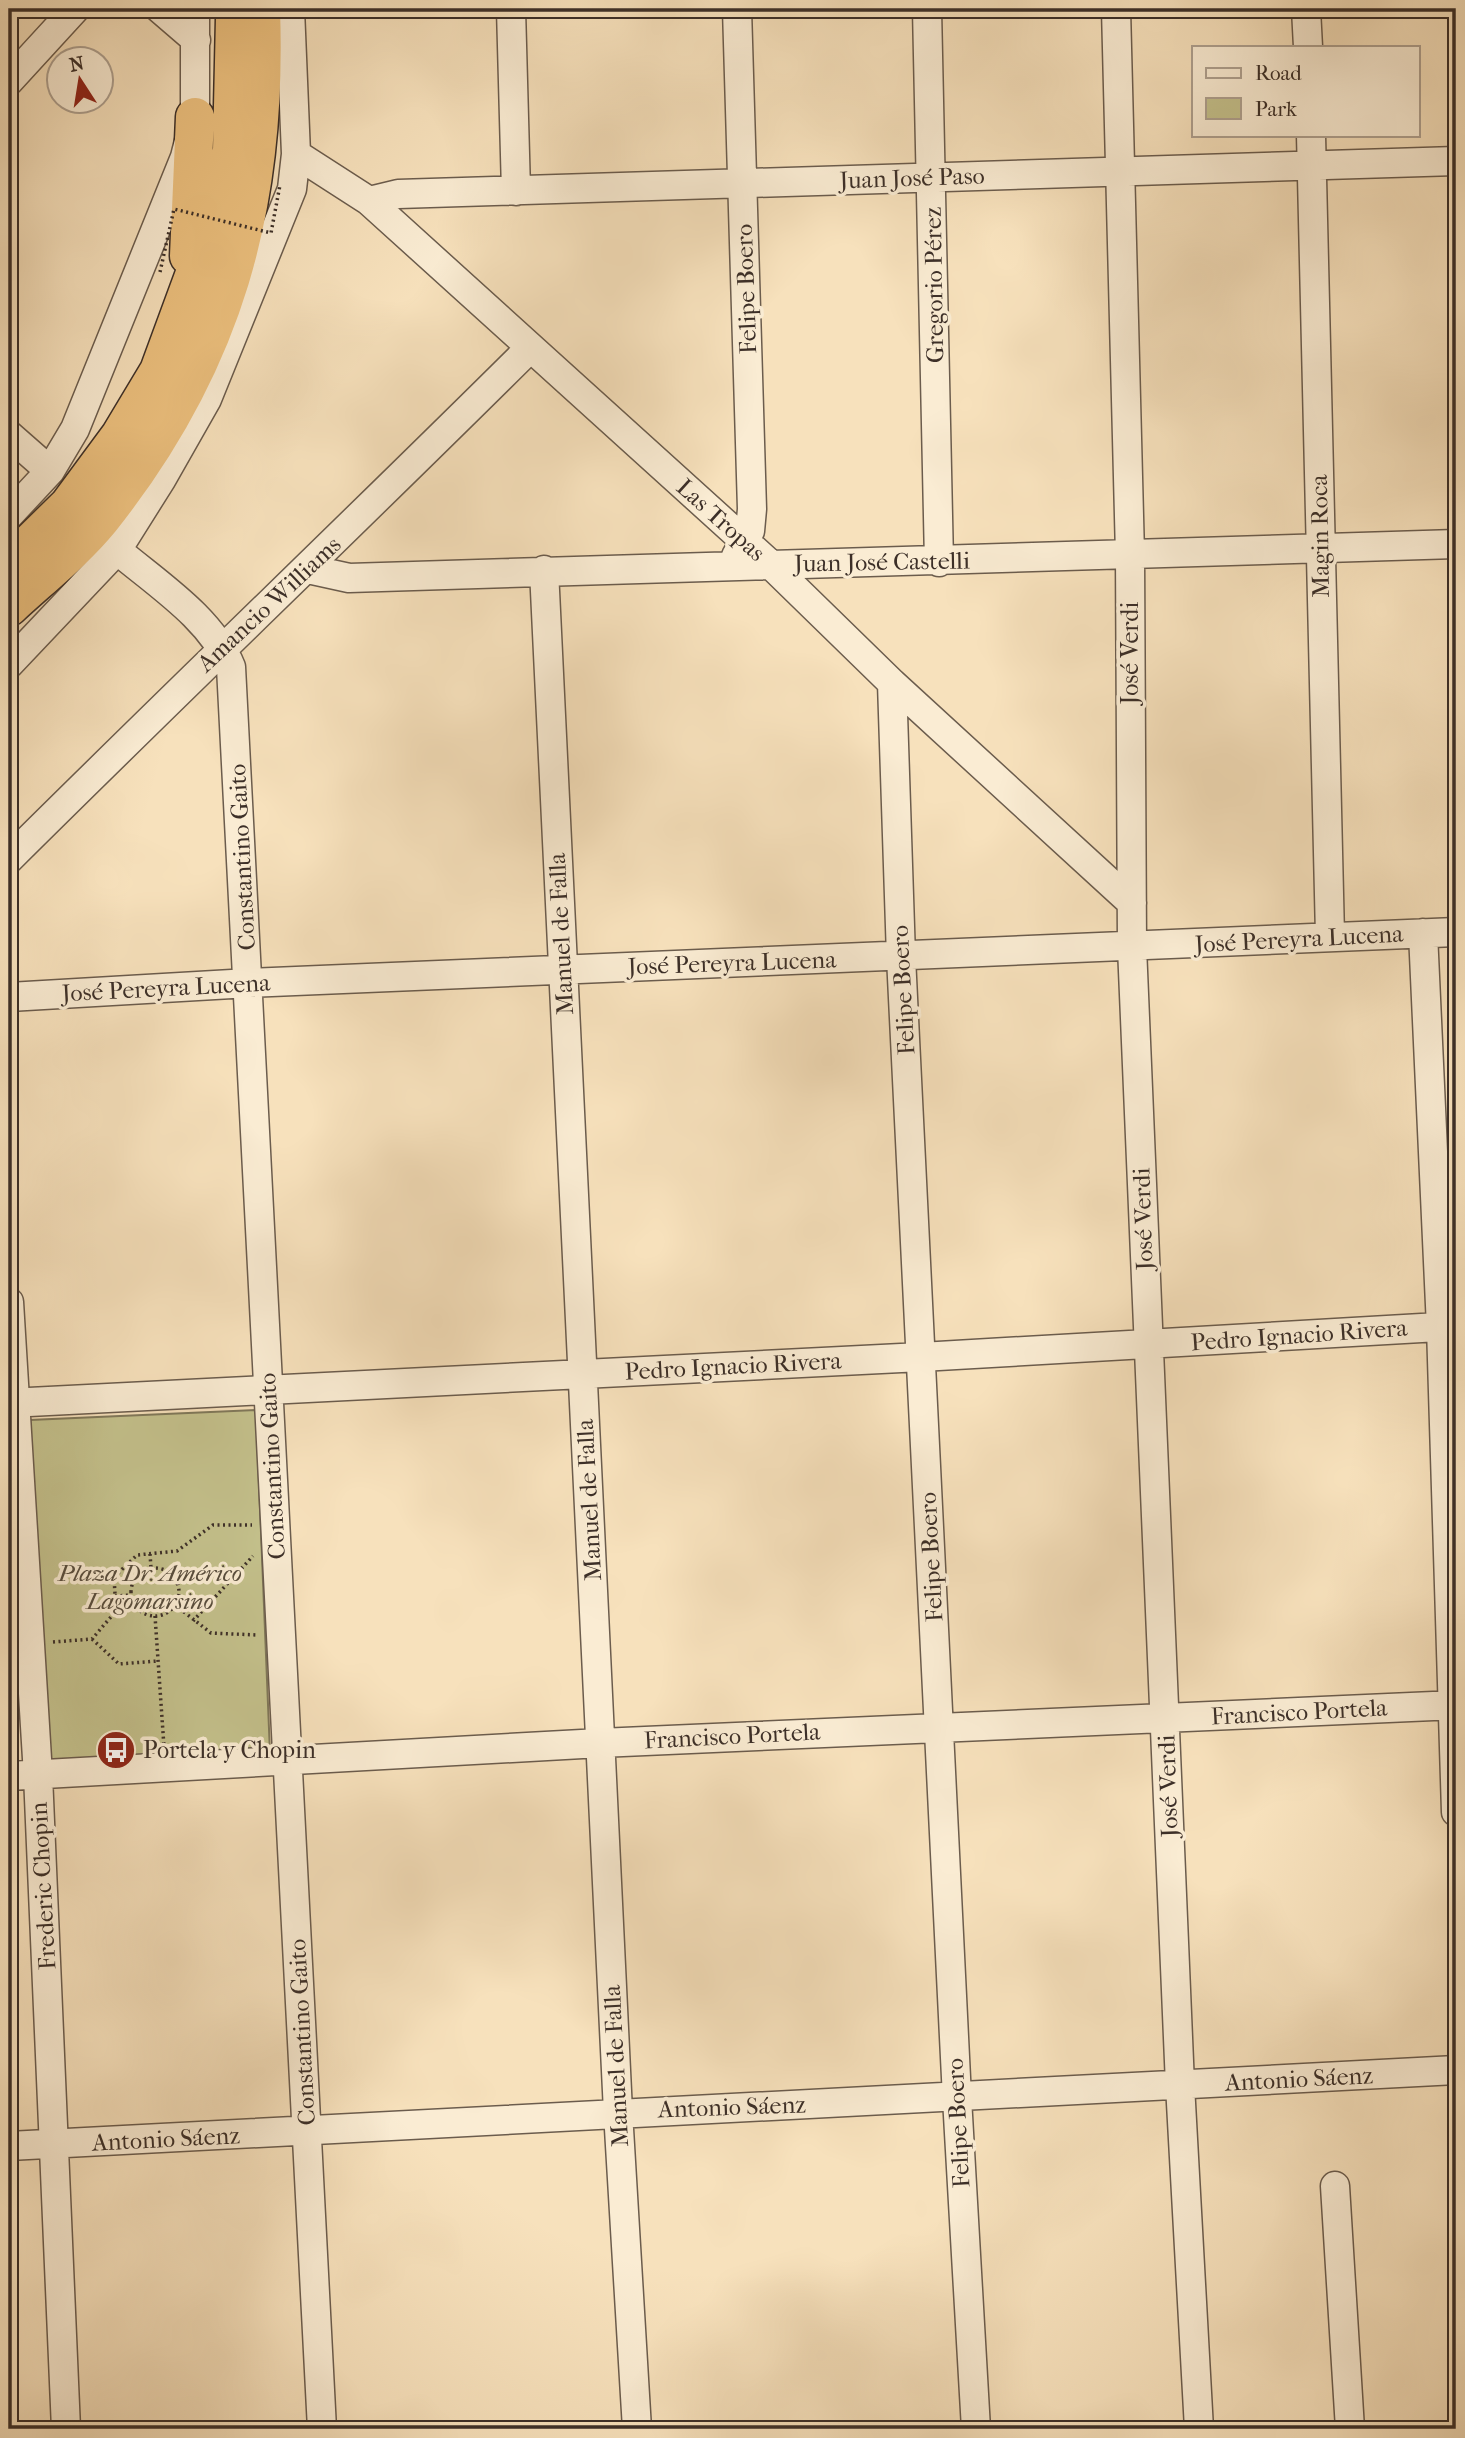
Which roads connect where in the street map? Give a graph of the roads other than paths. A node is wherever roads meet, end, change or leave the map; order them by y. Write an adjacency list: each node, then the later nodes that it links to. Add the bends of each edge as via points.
1 (75, 9): 14 (street)
2 (160, 9): 12 (street)
3 (195, 9): 12 (street)
4 (235, 9): 25 (highway, via 232,150 222,200)
5 (261, 9): 40 (highway, via 263,91 257,160 245,233 223,304 179,403 151,449 99,521)
6 (290, 9): 17 (street)
7 (511, 9): 23 (street)
8 (737, 9): 22 (street, Felipe Boero)
9 (927, 9): 21 (street, Gregorio Pérez)
10 (1116, 9): 20 (street, José Verdi)
11 (1306, 9): 13 (street)
12 (196, 40): 15 (street)
13 (1308, 46)
14 (9, 81)
15 (195, 117): 25 (highway); 28 (street, via 185,157 75,429)
16 (1311, 136): 19 (street, Magin Roca)
17 (296, 154): 24 (street, Las Tropas); 32 (street, via 292,189 207,398)
18 (1456, 161): 19 (street, Juan José Paso)
19 (1312, 166): 20 (street, Juan José Paso); 31 (street, Magin Roca)
20 (1122, 172): 21 (street, Juan José Paso); 34 (street, José Verdi)
21 (932, 176): 22 (street, Juan José Paso); 35 (street, Gregorio Pérez)
22 (743, 185): 23 (street, Juan José Paso); 33 (street, Felipe Boero, via 752,509 750,531)
23 (516, 191): 24 (street, Juan José Paso, via 398,194)
24 (369, 201): 26 (street, Las Tropas)
25 (184, 310): 36 (highway, via 159,371 120,436 69,505)
26 (529, 349): 33 (street, Las Tropas); 38 (street, Amancio Williams)
27 (9, 435): 28 (street)
28 (50, 471): 29 (street)
29 (9, 515)
30 (1456, 544): 31 (street, Juan José Castelli)
31 (1320, 549): 34 (street, Juan José Castelli); 48 (street, Magin Roca)
32 (117, 550): 41 (street); 42 (street)
33 (738, 553): 37 (street, Juan José Castelli); 39 (street, Juan José Castelli)
34 (1130, 555): 35 (street, Juan José Castelli); 45 (street, José Verdi)
35 (939, 562): 37 (street, Juan José Castelli)
36 (9, 564)
37 (769, 564): 43 (street, Las Tropas)
38 (309, 569): 39 (street, Juan José Castelli, via 349,578); 41 (street, Amancio Williams)
39 (544, 570): 51 (street, Manuel de Falla)
40 (9, 607)
41 (223, 646): 44 (street, Amancio Williams); 52 (street, Constantino Gaito, via 231,667)
42 (9, 664)
43 (892, 683): 45 (street, Las Tropas); 50 (street, Felipe Boero)
44 (9, 859)
45 (1132, 903): 49 (street, José Verdi)
46 (1456, 932): 47 (street, José Pereyra Lucena)
47 (1423, 933): 48 (street, José Pereyra Lucena); 55 (street)
48 (1330, 936): 49 (street, José Pereyra Lucena)
49 (1132, 947): 50 (street, José Pereyra Lucena); 56 (street, José Verdi)
50 (901, 957): 51 (street, José Pereyra Lucena); 57 (street, Felipe Boero)
51 (563, 969): 52 (street, José Pereyra Lucena); 58 (street, Manuel de Falla)
52 (249, 983): 53 (street, José Pereyra Lucena); 59 (street, Constantino Gaito)
53 (9, 997)
54 (9, 1302): 60 (street, Frederic Chopin)
55 (1449, 1326): 56 (street, Pedro Ignacio Rivera); 61 (street)
56 (1148, 1345): 57 (street, Pedro Ignacio Rivera); 62 (street, José Verdi)
57 (921, 1357): 58 (street, Pedro Ignacio Rivera); 63 (street, Felipe Boero)
58 (583, 1374): 59 (street, Pedro Ignacio Rivera); 64 (street, Manuel de Falla)
59 (269, 1390): 60 (street, Pedro Ignacio Rivera); 65 (street, Constantino Gaito)
60 (11, 1403): 66 (street, Frederic Chopin)
61 (1454, 1705): 62 (street, Francisco Portela); 68 (street)
62 (1165, 1718): 63 (street, Francisco Portela); 70 (street, José Verdi)
63 (939, 1727): 64 (street, Francisco Portela); 71 (street, Felipe Boero)
64 (600, 1742): 65 (street, Francisco Portela); 72 (street, Manuel de Falla)
65 (289, 1761): 66 (street, Francisco Portela); 73 (street, Constantino Gaito)
66 (38, 1775): 67 (street, Francisco Portela); 74 (street, Frederic Chopin)
67 (9, 1776)
68 (1456, 1812)
69 (1456, 2070): 70 (street, Antonio Sáenz)
70 (1180, 2085): 71 (street, Antonio Sáenz); 81 (street, José Verdi)
71 (957, 2098): 72 (street, Antonio Sáenz); 80 (street, Felipe Boero)
72 (618, 2112): 73 (street, Antonio Sáenz); 79 (street, Manuel de Falla)
73 (307, 2132): 74 (street, Antonio Sáenz); 78 (street, Constantino Gaito)
74 (55, 2144): 75 (street, Antonio Sáenz); 77 (street, Frederic Chopin)
75 (9, 2146)
76 (1335, 2186): 82 (street)
77 (66, 2429)
78 (322, 2429)
79 (637, 2429)
80 (976, 2429)
81 (1199, 2429)
82 (1350, 2429)

